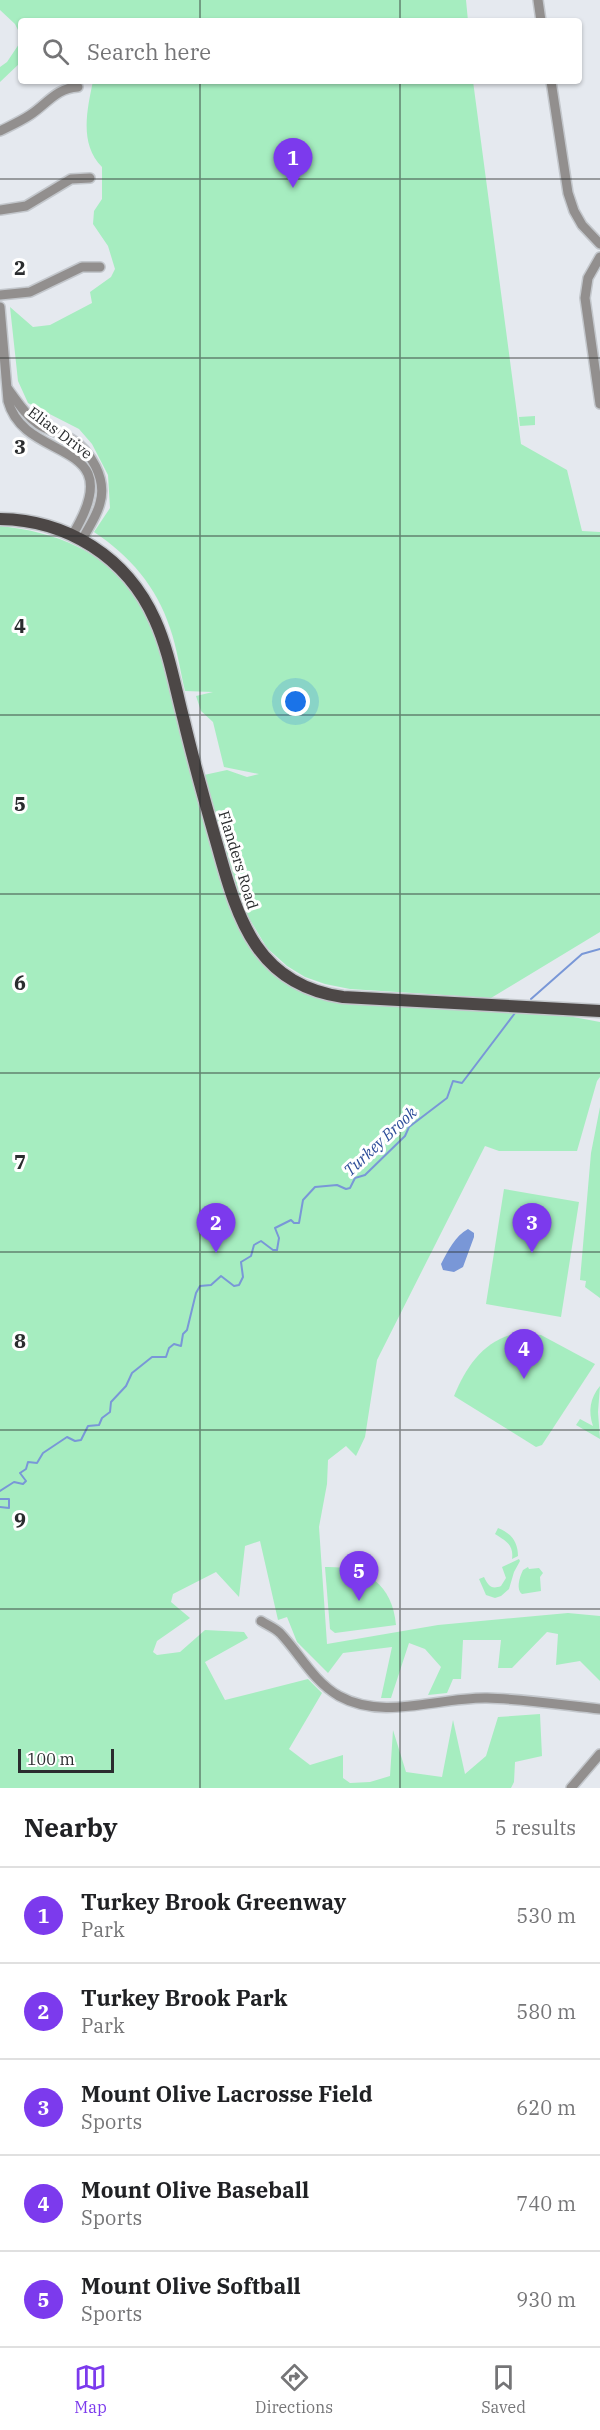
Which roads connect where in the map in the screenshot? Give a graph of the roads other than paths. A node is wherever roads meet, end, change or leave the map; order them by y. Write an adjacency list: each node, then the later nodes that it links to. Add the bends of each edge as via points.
1 (538, 0): 2 (street)
2 (541, 18)
3 (550, 84): 8 (street, via 568,193 582,225)
4 (78, 87): 5 (street, via 66,88 31,115)
5 (0, 131)
6 (90, 178): 7 (street, via 72,179 26,206)
7 (0, 210)
8 (600, 244)
9 (600, 257): 14 (street, via 588,278 585,298)
10 (100, 267): 11 (street, via 80,267 30,292)
11 (0, 295)
12 (0, 308): 13 (street, Elias Drive)
13 (8, 389): 16 (street, Elias Drive, via 9,405 20,422 78,462 88,475 91,496); 16 (street, Elias Drive, via 31,418 78,444 94,464 101,483 101,499)
14 (600, 404)
15 (0, 519): 16 (main road, Flanders Road, via 44,524)
16 (77, 537): 17 (main road, Flanders Road, via 123,572 154,618 236,910 252,941 276,968 305,986 344,997)
17 (600, 1011)
18 (261, 1621): 19 (street, via 278,1632 320,1682 355,1703 393,1707 490,1698)
19 (600, 1708)
20 (600, 1754): 21 (street)
21 (572, 1788)

